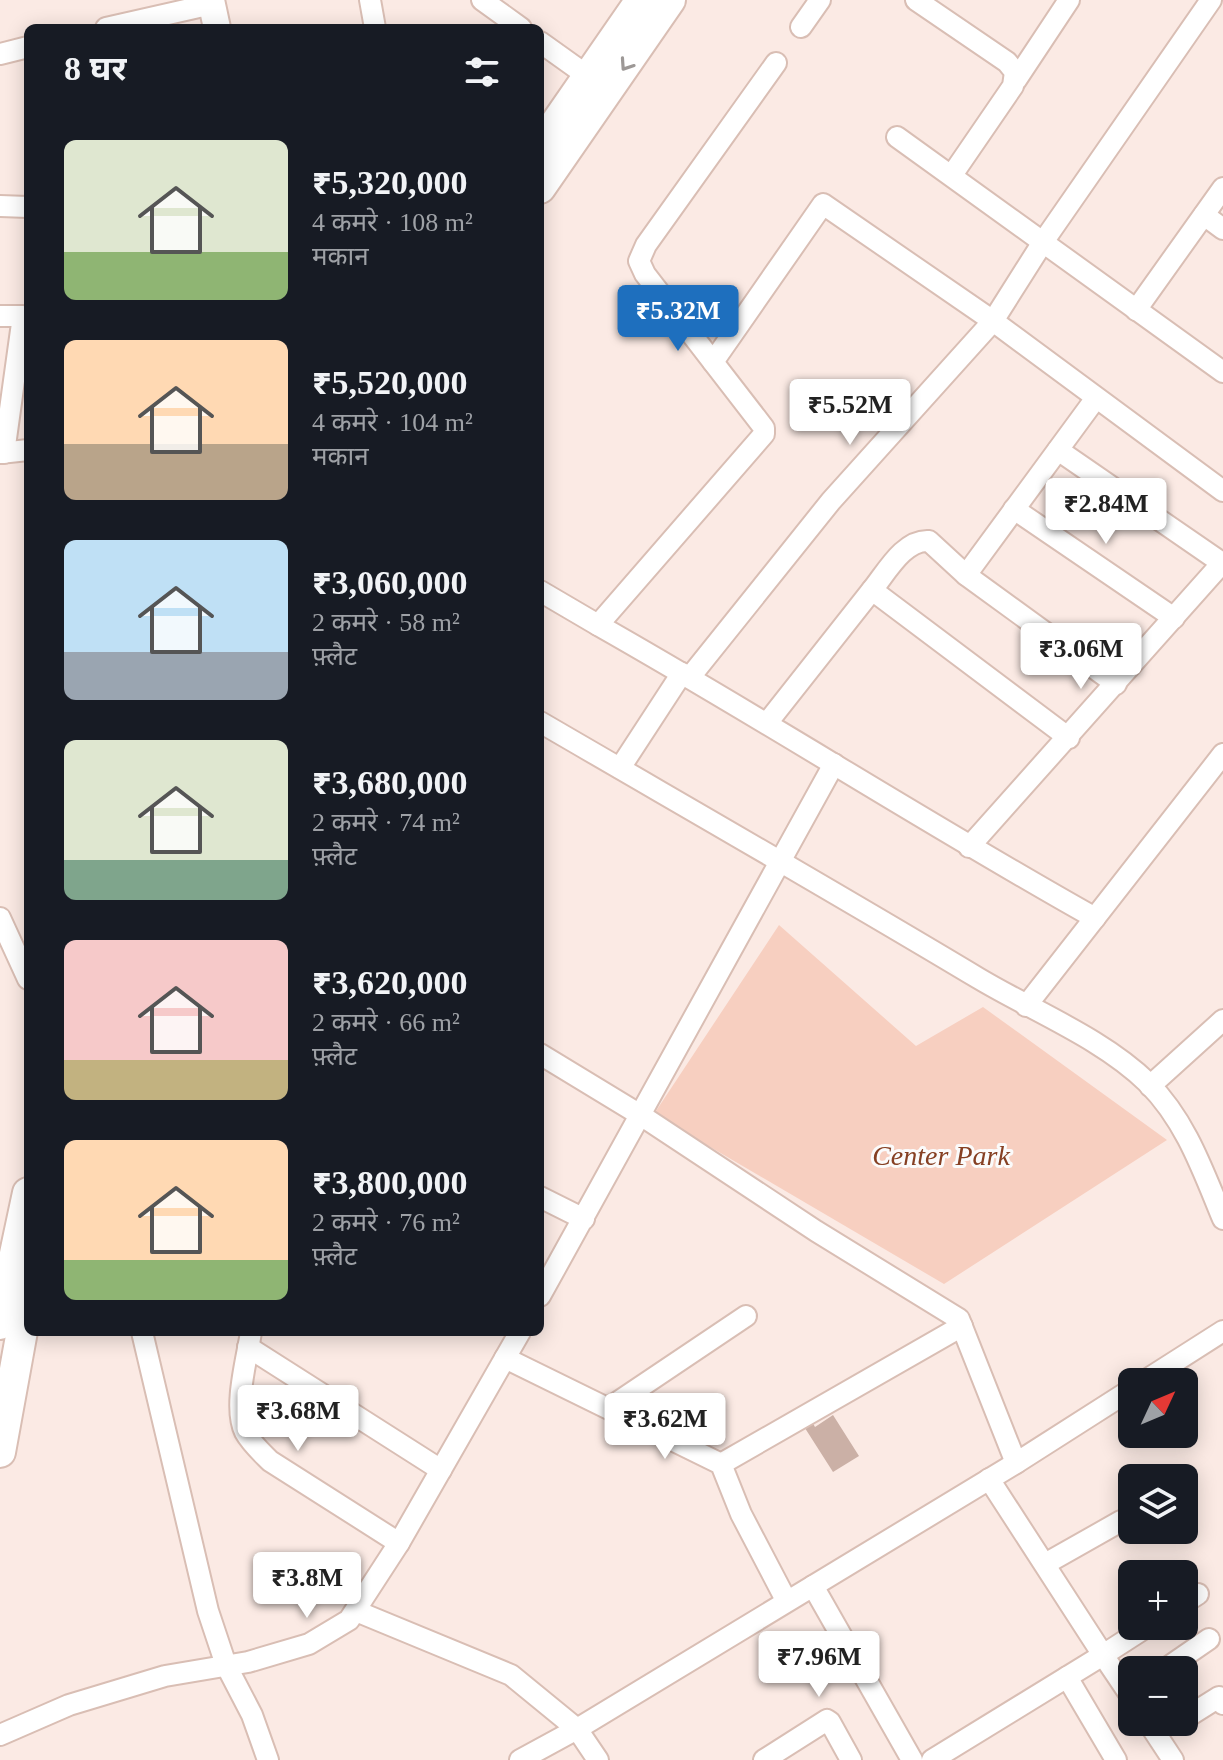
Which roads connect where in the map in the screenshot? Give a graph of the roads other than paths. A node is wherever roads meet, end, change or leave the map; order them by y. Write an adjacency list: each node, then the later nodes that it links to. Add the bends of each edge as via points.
1 (370, 0): 11 (street)
2 (482, 0): 12 (street)
3 (641, 0): 18 (main road)
4 (670, 0): 23 (main road, one-way to 23)
5 (820, 0): 13 (street)
6 (1069, 0): 19 (street)
7 (1211, 0): 29 (street)
8 (929, 3): 19 (street, via 1007,62)
9 (213, 11): 10 (street)
10 (131, 24)
11 (374, 24)
12 (515, 24)
13 (801, 27)
14 (544, 45): 18 (street)
15 (24, 48): 16 (street)
16 (0, 54)
17 (776, 63): 33 (street, via 639,261)
18 (589, 77): 21 (main road)
19 (1016, 80): 22 (street)
20 (897, 137): 22 (street)
21 (544, 140)
22 (952, 175): 29 (street)
23 (544, 182)
24 (1223, 188): 27 (street)
25 (0, 206): 26 (street)
26 (24, 207)
27 (1204, 215): 28 (street); 30 (street)
28 (1223, 229)
29 (1043, 242): 30 (street); 32 (street)
30 (1136, 310): 34 (street)
31 (0, 316): 38 (street, via 23,316)
32 (993, 321): 33 (street, via 823,204); 35 (street); 47 (street, via 831,501)
33 (713, 362): 46 (street, via 764,434)
34 (1223, 372)
35 (1096, 398): 37 (street); 39 (street)
36 (24, 450): 38 (street)
37 (1058, 450): 40 (street); 41 (street)
38 (2, 453)
39 (1223, 491)
40 (1014, 509): 42 (street); 45 (street)
41 (1222, 563): 45 (street)
42 (966, 575): 43 (street, via 929,541 920,540); 48 (street)
43 (872, 590): 49 (street); 51 (street)
44 (544, 593): 46 (street)
45 (1174, 618): 48 (street)
46 (598, 625): 47 (street)
47 (686, 675): 49 (street); 54 (street)
48 (1116, 684): 51 (street)
49 (767, 723): 53 (street)
50 (544, 724): 54 (street)
51 (1069, 738): 55 (street)
52 (1223, 754): 58 (street)
53 (834, 764): 55 (street); 56 (street)
54 (620, 768): 56 (street)
55 (969, 847): 58 (street)
56 (780, 859): 60 (street); 64 (street)
57 (0, 918): 59 (street)
58 (1095, 918): 60 (street)
59 (24, 970)
60 (1026, 1006): 63 (street, via 1096,1044)
61 (1223, 1020): 63 (street)
62 (544, 1056): 64 (street)
63 (1150, 1086): 67 (street, via 1179,1121)
64 (642, 1116): 68 (street); 74 (street, via 959,1319)
65 (544, 1199): 68 (street)
66 (24, 1205): 69 (main road)
67 (1221, 1209)
68 (584, 1219): 70 (street)
69 (7, 1255): 73 (main road)
70 (544, 1289)
71 (746, 1316): 82 (street)
72 (24, 1320): 83 (main road)
73 (0, 1324)
74 (962, 1326): 84 (street); 85 (street)
75 (1223, 1331): 80 (street)
76 (143, 1336): 98 (street, via 208,1611)
77 (518, 1336): 79 (street)
78 (250, 1340): 86 (street); 89 (street, via 240,1415 254,1445 270,1461)
79 (505, 1358): 82 (street); 86 (street)
80 (1165, 1368)
81 (1118, 1398): 84 (street)
82 (609, 1408): 85 (street)
83 (0, 1452)
84 (1016, 1463): 87 (street)
85 (721, 1464): 92 (street)
86 (441, 1470): 89 (street)
87 (989, 1479): 90 (street); 91 (street)
88 (1118, 1523): 90 (street)
89 (399, 1543): 93 (street)
90 (1045, 1564): 96 (street)
91 (813, 1586): 92 (street); 111 (street)
92 (786, 1600): 103 (street)
93 (356, 1611): 98 (street, via 309,1644); 103 (street, via 511,1675)
94 (1209, 1639): 97 (street)
95 (1126, 1640): 96 (street)
96 (1103, 1655): 99 (street); 100 (street)
97 (1184, 1656)
98 (226, 1665): 104 (street, via 99,1695); 106 (street)
99 (1118, 1676)
100 (1067, 1677): 112 (street); 113 (street)
101 (1223, 1704): 102 (street, via 1219,1697)
102 (1198, 1710)
103 (577, 1729): 107 (street); 108 (street)
104 (0, 1735)
105 (1157, 1736): 114 (street)
106 (268, 1760)
107 (520, 1760)
108 (598, 1760)
109 (764, 1760): 110 (street, via 827,1720)
110 (851, 1760)
111 (912, 1760)
112 (932, 1760)
113 (1116, 1760)
114 (1173, 1760)

